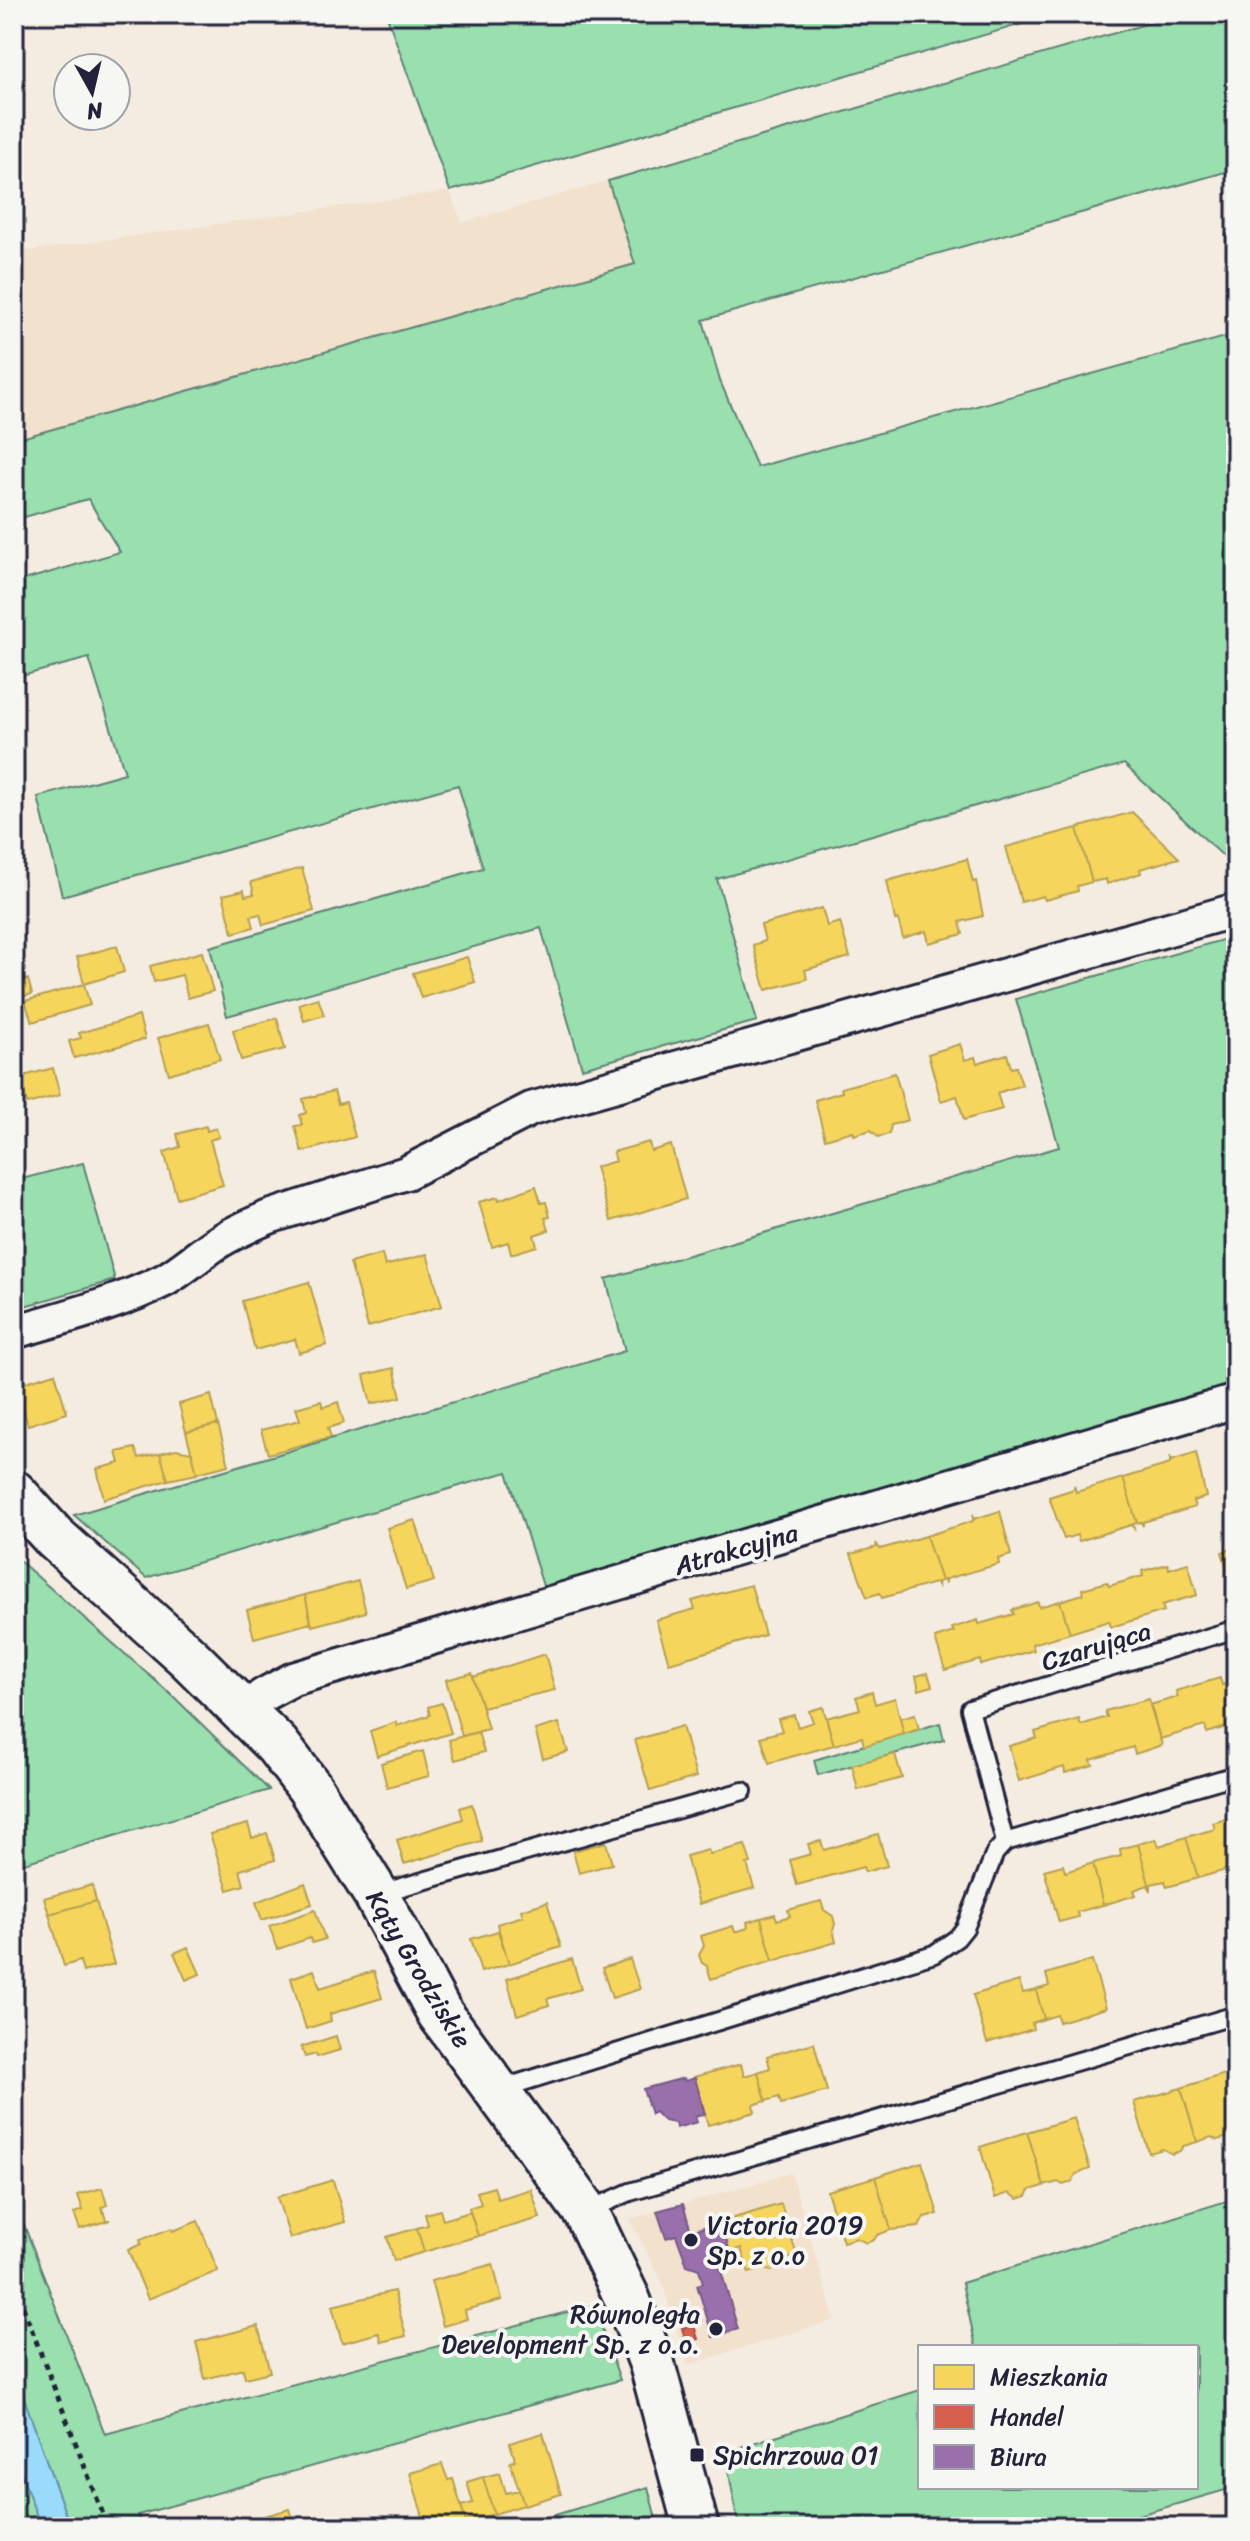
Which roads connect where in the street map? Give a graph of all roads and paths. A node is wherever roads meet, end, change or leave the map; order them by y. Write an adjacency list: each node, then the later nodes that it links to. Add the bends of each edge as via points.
1 (1236, 910): 2 (street, via 531,1109 406,1173 248,1226 137,1293)
2 (14, 1332)
3 (1236, 1401): 6 (street, Atrakcyjna, via 293,1679)
4 (14, 1493): 6 (street, Kąty Grodziskie, via 54,1537)
5 (1236, 1629): 9 (lane, Czarująca, via 970,1709)
6 (243, 1712): 10 (street, Kąty Grodziskie, via 300,1772)
7 (1236, 1775): 9 (lane)
8 (743, 1791): 10 (lane)
9 (1005, 1842): 12 (lane, via 995,1853 965,1928 934,1954)
10 (376, 1894): 12 (street, Kąty Grodziskie, via 439,2012)
11 (1236, 2015): 13 (lane, via 630,2192)
12 (495, 2090): 13 (street, Kąty Grodziskie)
13 (586, 2212): 16 (street, Kąty Grodziskie, via 652,2364)
14 (14, 2284): 15 (path)
15 (108, 2527)
16 (696, 2527)

